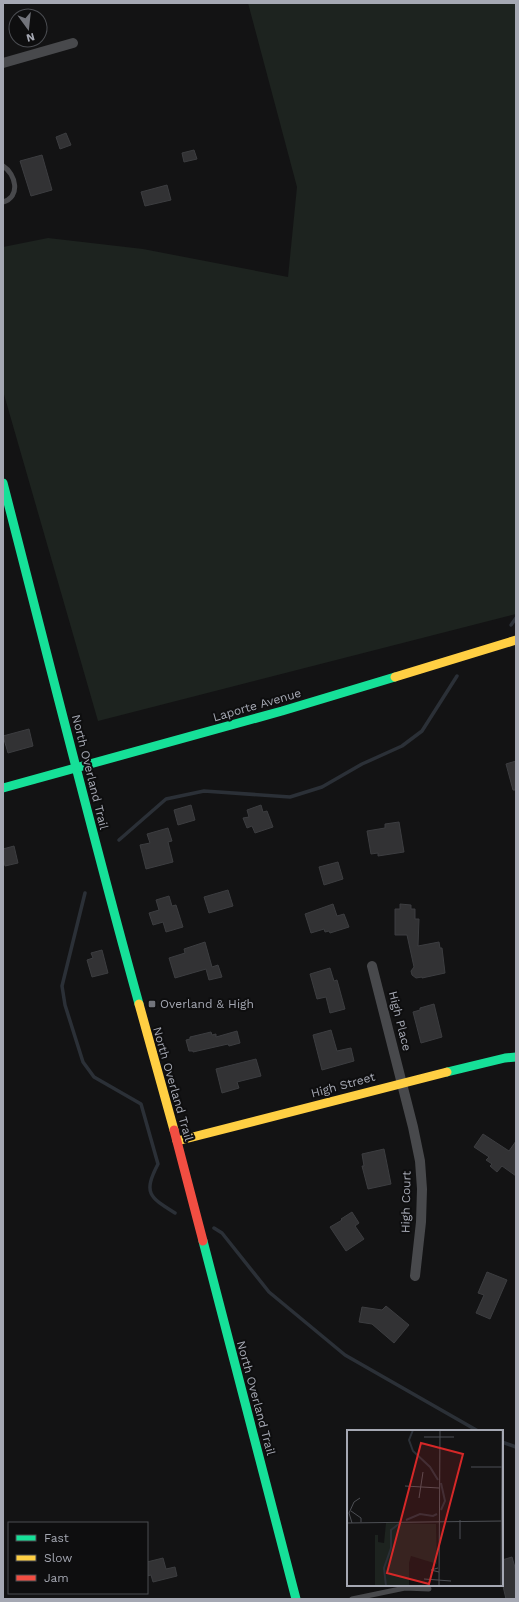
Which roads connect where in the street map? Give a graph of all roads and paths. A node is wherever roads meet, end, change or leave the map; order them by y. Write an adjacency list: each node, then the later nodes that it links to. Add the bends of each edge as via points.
1 (73, 43): 2 (street)
2 (3, 63)
3 (3, 166): 4 (lane, via 13,176 15,187 14,195)
4 (3, 202)
5 (3, 483): 7 (main road, North Overland Trail)
6 (516, 640): 7 (main road, Laporte Avenue, via 282,711)
7 (77, 768): 8 (main road, Laporte Avenue); 12 (main road, North Overland Trail, via 106,887)
8 (3, 788)
9 (372, 966): 11 (street, High Place)
10 (516, 1057): 11 (main road, High Street)
11 (402, 1083): 12 (main road, High Street); 13 (street, High Court, via 420,1161 422,1189)
12 (177, 1141): 15 (main road, North Overland Trail)
13 (415, 1276)
14 (429, 1589): 16 (lane, via 405,1588)
15 (296, 1599)
16 (352, 1599)

